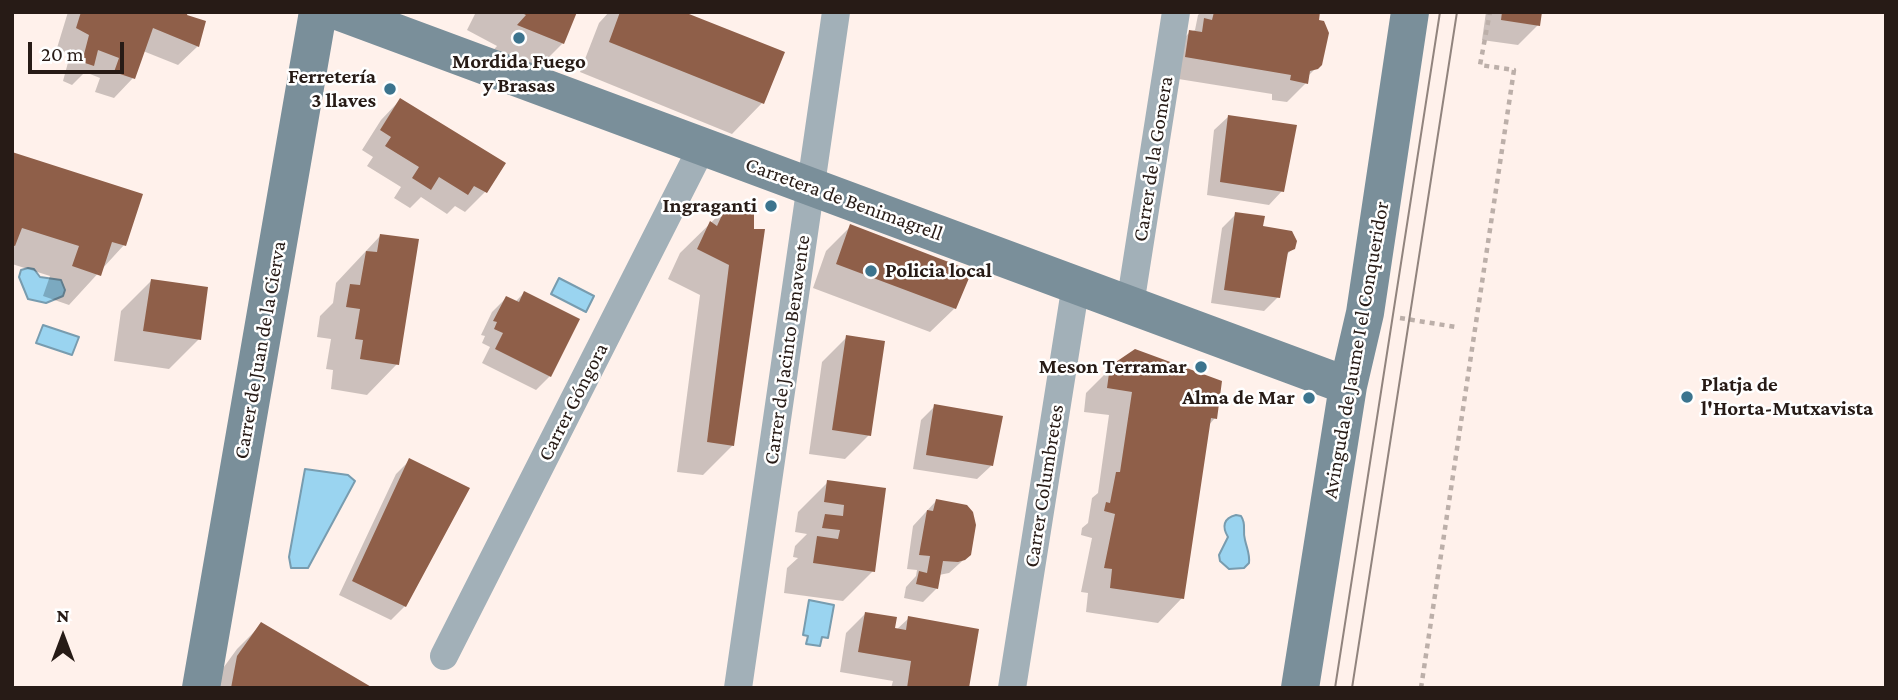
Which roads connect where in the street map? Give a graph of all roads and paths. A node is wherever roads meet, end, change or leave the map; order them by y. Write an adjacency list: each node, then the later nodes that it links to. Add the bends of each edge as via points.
1 (318, 12): 15 (street, Carrer de Juan de la Cierva)
2 (340, 12): 7 (street, Carretera de Benimagrell)
3 (836, 12): 8 (street, Carrer de Jacinto Benavente)
4 (1176, 12): 10 (street, Carrer de la Gomera)
5 (1410, 12): 11 (street, Avinguda de Jaume I el Conqueridor)
6 (1490, 12): 19 (path, via 1480,65 1514,70)
7 (702, 147): 8 (street, Carretera de Benimagrell); 14 (street, Carrer Góngora)
8 (811, 186): 9 (street, Carretera de Benimagrell); 16 (street, Carrer de Jacinto Benavente)
9 (1076, 284): 10 (street, Carretera de Benimagrell); 17 (street, Carrer Columbretes)
10 (1130, 305): 13 (street, Carretera de Benimagrell)
11 (1365, 313): 12 (path); 13 (street, Avinguda de Jaume I el Conqueridor)
12 (1456, 327)
13 (1348, 386): 18 (street, Avinguda de Jaume I el Conqueridor)
14 (444, 656)
15 (201, 688)
16 (738, 688)
17 (1012, 688)
18 (1300, 688)
19 (1421, 688)

